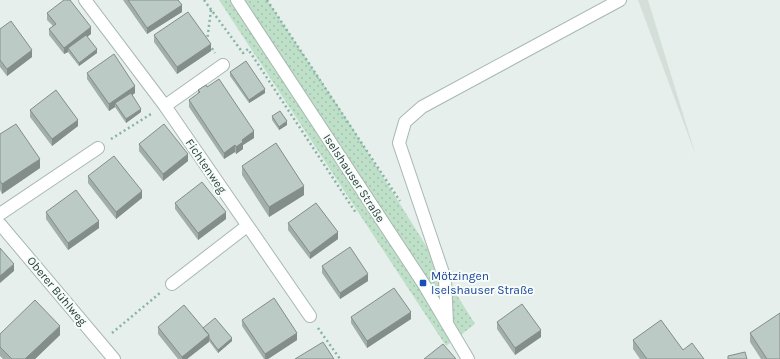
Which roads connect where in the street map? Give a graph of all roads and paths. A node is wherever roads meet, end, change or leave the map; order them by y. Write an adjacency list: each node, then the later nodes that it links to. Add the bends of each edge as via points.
1 (85, 0): 8 (street, Fichtenweg)
2 (204, 0): 6 (path)
3 (237, 0): 17 (street, Iselshauser Straße)
4 (267, 0): 10 (path)
5 (620, 0): 17 (street, via 422,107 404,122 400,143 445,279)
6 (211, 10): 7 (path, via 207,41); 12 (path, via 243,53 248,49)
7 (223, 65): 8 (street)
8 (165, 106): 9 (path); 14 (street, Fichtenweg)
9 (98, 148): 11 (street)
10 (400, 201)
11 (0, 214)
12 (360, 219)
13 (0, 224): 18 (street, Oberer Bühlweg)
14 (247, 226): 15 (street); 16 (street, Fichtenweg)
15 (172, 284): 18 (path)
16 (310, 316): 20 (path)
17 (447, 323): 21 (street, Iselshauser Straße)
18 (100, 342): 19 (street, Oberer Bühlweg)
19 (114, 359)
20 (340, 359)
21 (468, 359)

